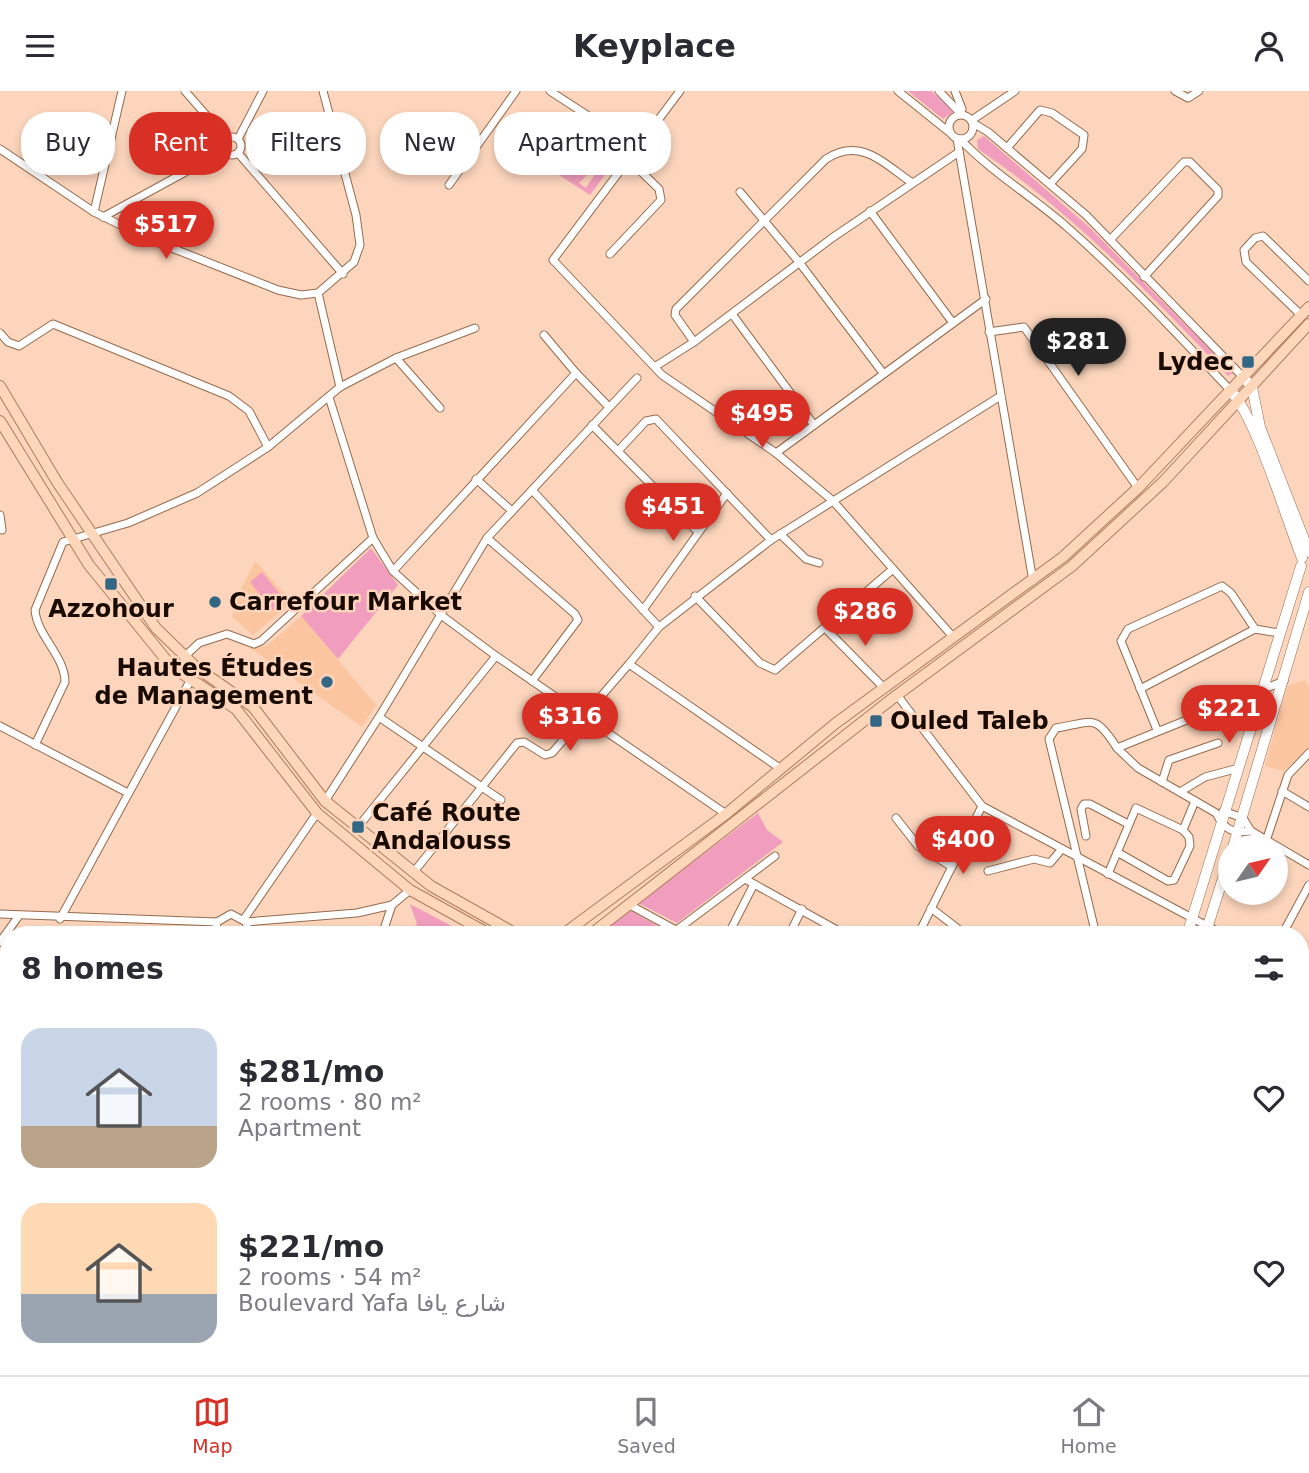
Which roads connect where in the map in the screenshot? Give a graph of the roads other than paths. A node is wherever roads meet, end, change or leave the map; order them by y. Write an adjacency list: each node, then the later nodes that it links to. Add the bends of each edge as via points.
1 (122, 91): 34 (street)
2 (185, 91): 14 (street)
3 (263, 91): 20 (street)
4 (323, 91): 40 (street, via 360,236 358,255)
5 (516, 91): 31 (street)
6 (550, 91): 15 (street)
7 (680, 91): 16 (street)
8 (898, 91): 18 (street)
9 (939, 91): 17 (street)
10 (955, 91): 17 (street)
11 (1015, 91): 17 (street)
12 (1175, 91): 13 (street, via 1188,98)
13 (1199, 91)
14 (203, 112)
15 (582, 112)
16 (664, 112)
17 (968, 118): 18 (street, via 971,134); 18 (street, via 950,120); 21 (street)
18 (956, 137): 23 (street); 62 (street, via 1112,267)
19 (232, 139): 20 (street)
20 (238, 139): 24 (street, via 242,146)
21 (1007, 148): 30 (street); 30 (street, via 1040,110 1084,135 1082,149)
22 (0, 149): 34 (street)
23 (959, 152): 29 (street); 44 (street)
24 (238, 153): 25 (street); 40 (street)
25 (232, 155)
26 (181, 175): 35 (street)
27 (616, 175): 54 (street, via 553,260)
28 (645, 175): 38 (street, via 659,189 662,200)
29 (911, 182): 33 (street); 36 (street, via 849,148 826,159)
30 (1050, 184): 37 (street)
31 (449, 185)
32 (740, 192): 36 (street)
33 (870, 211): 39 (street); 47 (street)
34 (93, 212): 35 (street)
35 (103, 218): 43 (street, via 278,290)
36 (765, 222): 39 (street); 52 (street, via 674,312)
37 (1110, 240): 41 (street); 41 (street, via 1184,162 1190,162 1217,189 1218,196)
38 (610, 254)
39 (799, 262): 45 (street); 56 (street)
40 (342, 274): 43 (street)
41 (1144, 277): 57 (street)
42 (1309, 281): 46 (street, via 1263,236 1244,250 1246,262)
43 (318, 293): 60 (street)
44 (986, 299): 47 (street); 49 (street)
45 (732, 314): 52 (street); 70 (street)
46 (1306, 315): 57 (main road); 61 (main road)
47 (953, 323): 56 (street)
48 (475, 328): 53 (street)
49 (989, 332): 64 (street); 75 (street, via 1024,327)
50 (0, 333): 71 (street, via 19,346 54,324 229,396 249,411)
51 (544, 335): 55 (street)
52 (694, 342): 54 (street)
53 (396, 358): 60 (street); 67 (street)
54 (656, 366): 73 (street)
55 (576, 373): 66 (street); 74 (street)
56 (883, 373): 70 (street)
57 (1243, 377): 61 (street); 62 (main road)
58 (637, 378): 66 (street)
59 (0, 386): 85 (main road)
60 (340, 387): 63 (street)
61 (1252, 387): 65 (main road); 81 (street, via 1260,427)
62 (1230, 390): 65 (street); 75 (main road)
63 (329, 397): 71 (street); 88 (street)
64 (999, 397): 78 (street); 95 (street)
65 (1239, 400): 91 (street); 114 (main road, via 1132,512 1072,566)
66 (608, 406): 69 (street)
67 (440, 408)
68 (0, 421): 87 (main road)
69 (592, 425): 72 (street); 76 (street)
70 (814, 425): 73 (street)
71 (268, 447): 85 (street, via 197,493)
72 (618, 451): 77 (street, via 646,421 656,419); 84 (street)
73 (776, 453): 78 (street)
74 (476, 479): 79 (street); 94 (street)
75 (1138, 488): 95 (main road)
76 (532, 490): 79 (street); 98 (street)
77 (727, 493): 84 (street); 90 (street)
78 (833, 501): 86 (street); 93 (street)
79 (512, 511): 89 (street)
80 (0, 515): 83 (street)
81 (1295, 516): 82 (street); 91 (street)
82 (1309, 527)
83 (2, 530)
84 (698, 532): 98 (street)
85 (91, 533): 87 (street); 106 (main road, via 156,628)
86 (780, 534): 90 (street); 92 (street, via 806,559)
87 (71, 538): 108 (main road, via 144,634); 120 (street, via 59,548 36,610 65,682)
88 (373, 538): 94 (street); 106 (street, via 261,642 254,644 227,633 199,643)
89 (487, 538): 99 (street); 109 (street, via 578,620)
90 (771, 540): 97 (street)
91 (1306, 560): 103 (street)
92 (819, 563)
93 (893, 569): 101 (street); 104 (street)
94 (393, 571): 99 (street)
95 (1032, 580): 104 (main road)
96 (1309, 592): 110 (street)
97 (695, 596): 100 (street); 101 (street, via 768,669 780,668)
98 (643, 610): 100 (street)
99 (441, 615): 105 (street); 116 (street)
100 (659, 627): 107 (street)
101 (825, 628): 111 (street)
102 (1255, 629): 103 (street); 112 (street); 112 (street, via 1222,586 1128,629 1121,641)
103 (1279, 633): 113 (street)
104 (954, 638): 111 (main road)
105 (496, 656): 109 (street); 121 (street)
106 (184, 657): 133 (main road, via 253,707)
107 (629, 664): 115 (street); 126 (street)
108 (190, 681): 131 (street); 138 (main road, via 236,709)
109 (532, 681): 115 (street)
110 (1284, 681): 113 (street); 125 (street)
111 (884, 688): 126 (main road)
112 (1140, 689): 118 (street)
113 (1261, 689): 118 (street); 124 (street)
114 (897, 695): 135 (street); 167 (main road)
115 (583, 716): 128 (street, via 550,755 517,743); 139 (street)
116 (380, 717): 121 (street); 133 (street)
117 (0, 726): 120 (street)
118 (1157, 730): 122 (street)
119 (1218, 743): 127 (street, via 1169,759)
120 (36, 745): 131 (street)
121 (422, 747): 128 (street); 144 (street)
122 (1117, 748): 127 (street); 155 (street, via 1096,722 1056,728 1050,735)
123 (1309, 753): 129 (street, via 1293,767)
124 (1240, 764): 125 (street); 130 (street); 137 (street)
125 (1259, 765): 141 (street)
126 (781, 769): 139 (main road)
127 (1162, 782): 130 (street)
128 (481, 787): 132 (street); 159 (street)
129 (1282, 791): 136 (street); 149 (street)
130 (1180, 792): 134 (street)
131 (128, 793): 173 (street)
132 (501, 800)
133 (325, 801): 144 (main road)
134 (1195, 801): 137 (street); 145 (street)
135 (982, 806): 151 (street); 157 (street)
136 (1309, 807)
137 (1221, 811): 141 (street); 143 (street)
138 (317, 813): 164 (main road); 175 (street)
139 (726, 814): 183 (main road)
140 (896, 818): 157 (street, via 918,846)
141 (1243, 818): 146 (street); 147 (street)
142 (1128, 824): 145 (street, via 1138,807); 150 (street, via 1084,804); 152 (street)
143 (1222, 826): 147 (street); 165 (street)
144 (358, 827): 159 (main road)
145 (1183, 830): 152 (street, via 1190,846 1174,880 1168,881)
146 (1251, 831): 147 (street); 148 (street)
147 (1237, 833)
148 (1255, 835)
149 (1268, 835)
150 (1086, 836)
151 (1061, 850): 155 (street); 158 (street, via 1052,863 1034,859)
152 (1117, 852): 160 (street)
153 (1288, 855): 156 (street)
154 (775, 856): 161 (street)
155 (1078, 859): 160 (street); 192 (street)
156 (1309, 865)
157 (952, 867): 169 (street)
158 (988, 871)
159 (413, 873): 182 (main road)
160 (1108, 874): 174 (street)
161 (745, 879): 162 (street); 186 (street)
162 (754, 884): 170 (street); 187 (street)
163 (1309, 885): 196 (street)
164 (410, 890): 168 (street); 181 (main road)
165 (1200, 893): 166 (street); 174 (street)
166 (1218, 895): 195 (street)
167 (628, 904): 184 (main road); 185 (street)
168 (392, 905): 175 (street, via 357,913); 180 (street)
169 (931, 908): 190 (street); 191 (street)
170 (802, 909): 188 (street); 189 (street)
171 (0, 914): 172 (street)
172 (18, 916): 173 (street); 177 (street)
173 (60, 919): 176 (street)
174 (1192, 919): 193 (street); 194 (street)
175 (245, 920): 176 (street, via 231,914); 179 (street)
176 (217, 922): 178 (street)
177 (11, 926)
178 (216, 926)
179 (246, 926)
180 (385, 926)
181 (475, 926)
182 (502, 926)
183 (574, 926)
184 (601, 926)
185 (663, 926)
186 (681, 926)
187 (733, 926)
188 (794, 926)
189 (831, 926)
190 (922, 926)
191 (954, 926)
192 (1094, 926)
193 (1190, 926)
194 (1202, 926)
195 (1208, 926)
196 (1287, 926)

